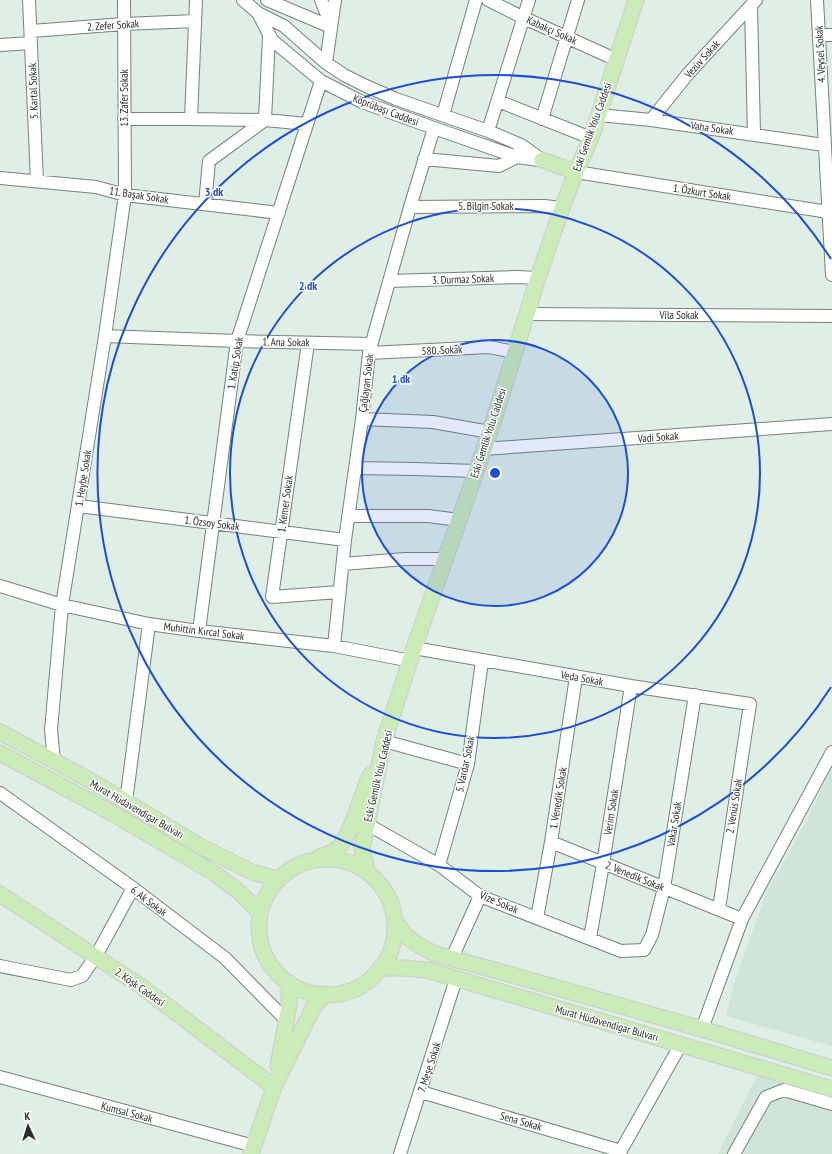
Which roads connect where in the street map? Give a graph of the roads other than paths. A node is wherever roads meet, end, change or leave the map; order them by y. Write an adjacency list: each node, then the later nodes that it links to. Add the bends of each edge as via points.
1 (29, 0): 23 (street, 5. Kartal Sokak)
2 (124, 0): 18 (street, 13. Zafer Sokak)
3 (196, 0): 17 (street)
4 (243, 0): 15 (street, Köprübaşı Caddesi)
5 (267, 0): 19 (street)
6 (321, 0): 19 (street)
7 (335, 0): 19 (street)
8 (476, 0): 30 (street)
9 (488, 0): 16 (street, Kabakçı Sokak)
10 (529, 0): 16 (street)
11 (578, 0): 24 (street)
12 (636, 0): 26 (main road, Eski Gemlik Yolu Caddesi)
13 (817, 0): 20 (street, 4. Veysel Sokak)
14 (753, 3): 36 (street, Vezüv Sokak, via 687,75); 41 (street)
15 (258, 13): 22 (street, Köprübaşı Caddesi); 27 (street, Köprübaşı Caddesi, via 284,26)
16 (524, 18): 24 (street, Kabakçı Sokak); 29 (street)
17 (195, 21): 18 (street, 2. Zefer Sokak); 33 (street)
18 (124, 24): 23 (street, 2. Zefer Sokak); 32 (street, 13. Zafer Sokak)
19 (331, 27): 27 (street)
20 (819, 35): 21 (street); 37 (street, 4. Veysel Sokak)
21 (832, 35)
22 (269, 36): 28 (street, Köprübaşı Caddesi); 35 (street)
23 (31, 37): 25 (street, 2. Zefer Sokak); 49 (street, 5. Kartal Sokak)
24 (566, 37): 26 (street, Kabakçı Sokak); 34 (street)
25 (0, 45)
26 (616, 60): 31 (main road, Eski Gemlik Yolu Caddesi)
27 (326, 63): 30 (street, Köprübaşı Caddesi, via 366,86)
28 (321, 81): 38 (street, 1. Katip Sokak); 39 (street, Köprübaşı Caddesi, via 362,102)
29 (498, 101): 34 (street); 40 (street)
30 (443, 115): 40 (street, Köprübaşı Caddesi)
31 (599, 115): 36 (street, Vaha Sokak); 42 (main road, Eski Gemlik Yolu Caddesi)
32 (124, 119): 33 (street); 51 (street, 13. Zafer Sokak)
33 (191, 119): 35 (street)
34 (542, 119): 42 (street)
35 (264, 120): 38 (street); 52 (street, via 209,161)
36 (651, 120): 41 (street, Vaha Sokak)
37 (828, 123): 43 (street, 4. Veysel Sokak)
38 (307, 124): 56 (street, 1. Katip Sokak)
39 (434, 128): 44 (street, Köprübaşı Caddesi); 45 (street, Çağlayan Sokak)
40 (488, 131): 44 (street, Köprübaşı Caddesi)
41 (754, 134): 43 (street, Vaha Sokak)
42 (591, 138): 47 (main road, Eski Gemlik Yolu Caddesi)
43 (824, 145): 50 (street, 4. Veysel Sokak)
44 (519, 151): 45 (street, via 499,166); 46 (street, Köprübaşı Caddesi)
45 (424, 159): 53 (street, Çağlayan Sokak)
46 (542, 160): 47 (main road, Köprübaşı Caddesi)
47 (576, 172): 54 (main road, Eski Gemlik Yolu Caddesi); 55 (street, 1. Özkurt Sokak)
48 (0, 178): 49 (street, 11. Başak Sokak)
49 (37, 181): 51 (street, 11. Başak Sokak, via 96,188)
50 (830, 190): 55 (street, 4. Veysel Sokak)
51 (125, 195): 52 (street, 11. Başak Sokak); 63 (street, 1. Heybe Sokak)
52 (205, 204): 56 (street, 11. Başak Sokak)
53 (410, 207): 54 (street, 5. Bilgin Sokak); 60 (street, Çağlayan Sokak)
54 (562, 208): 59 (main road, Eski Gemlik Yolu Caddesi)
55 (828, 212): 57 (street, 4. Veysel Sokak)
56 (279, 213): 64 (street, 1. Katip Sokak)
57 (832, 261): 58 (street, 4. Veysel Sokak)
58 (832, 275)
59 (538, 278): 60 (street, 3. Durmaz Sokak); 61 (main road, Eski Gemlik Yolu Caddesi)
60 (389, 281): 66 (street, Çağlayan Sokak)
61 (526, 314): 62 (street, Vila Sokak); 67 (main road, Eski Gemlik Yolu Caddesi)
62 (832, 316)
63 (105, 336): 64 (street, 1. Ana Sokak); 74 (street, 1. Heybe Sokak)
64 (237, 341): 65 (street, 1. Ana Sokak); 77 (street, 1. Katip Sokak)
65 (308, 343): 66 (street, 1. Ana Sokak); 78 (street, 1. Kemer Sokak)
66 (370, 348): 67 (street, 580. Sokak, via 489,347); 68 (street, Çağlayan Sokak)
67 (514, 352): 70 (main road, Eski Gemlik Yolu Caddesi)
68 (362, 419): 70 (street, via 433,422); 72 (street, Çağlayan Sokak)
69 (832, 424): 71 (street, Vadi Sokak)
70 (490, 432): 71 (main road, Eski Gemlik Yolu Caddesi)
71 (484, 449): 73 (main road, Eski Gemlik Yolu Caddesi)
72 (355, 468): 73 (street); 75 (street, Çağlayan Sokak)
73 (476, 471): 76 (main road, Eski Gemlik Yolu Caddesi)
74 (78, 506): 77 (street, 1. Özsoy Sokak); 84 (street, 1. Heybe Sokak)
75 (348, 516): 76 (street, via 428,516); 79 (street, Çağlayan Sokak)
76 (459, 520): 80 (main road, Eski Gemlik Yolu Caddesi)
77 (213, 523): 78 (street, 1. Özsoy Sokak); 86 (street, 1. Katip Sokak)
78 (281, 532): 79 (street, 1. Özsoy Sokak); 83 (street, 1. Kemer Sokak, via 272,597)
79 (345, 540): 81 (street, Çağlayan Sokak)
80 (446, 559): 81 (street); 88 (main road, Eski Gemlik Yolu Caddesi)
81 (342, 564): 83 (street, Çağlayan Sokak)
82 (0, 586): 84 (street, Muhittin Kırcal Sokak)
83 (339, 592): 87 (street, Çağlayan Sokak)
84 (62, 605): 85 (street, Muhittin Kırcal Sokak); 98 (street, 1. Heybe Sokak, via 51,730)
85 (149, 624): 86 (street, Muhittin Kırcal Sokak); 101 (street)
86 (199, 631): 87 (street, Muhittin Kırcal Sokak)
87 (334, 646): 88 (street, Muhittin Kırcal Sokak)
88 (413, 655): 89 (street, Veda Sokak); 95 (main road, Eski Gemlik Yolu Caddesi)
89 (482, 661): 90 (street, Veda Sokak); 99 (street, 5. Vardar Sokak)
90 (576, 677): 91 (street, Veda Sokak); 103 (street, 1. Venedik Sokak)
91 (631, 686): 92 (street, Veda Sokak); 105 (street, Verim Sokak)
92 (694, 695): 93 (street, Veda Sokak); 110 (street, Vakar Sokak)
93 (750, 704): 113 (street, 2. Venüs Sokak)
94 (0, 732): 98 (main road, Murat Hüdavendigar Bulvarı)
95 (384, 741): 99 (street); 102 (main road, Eski Gemlik Yolu Caddesi); 104 (main road, via 348,833 339,848)
96 (832, 752): 116 (street)
97 (0, 753): 114 (main road, Murat Hüdavendigar Bulvarı, via 110,812 214,873)
98 (54, 761): 101 (main road, Murat Hüdavendigar Bulvarı)
99 (468, 764): 106 (street, 5. Vardar Sokak)
100 (0, 793): 109 (street, 6. Ak Sokak)
101 (126, 802): 108 (main road, Murat Hüdavendigar Bulvarı, via 200,846 252,872)
102 (367, 824): 106 (street, Vize Sokak); 107 (main road, Eski Gemlik Yolu Caddesi, via 362,849)
103 (551, 842): 105 (street, 2. Venedik Sokak); 115 (street, 1. Venedik Sokak)
104 (311, 860): 107 (main road, via 330,858 350,862); 108 (main road, via 292,867)
105 (604, 864): 110 (street, 2. Venedik Sokak); 118 (street, Verim Sokak)
106 (439, 865): 112 (street, Vize Sokak)
107 (367, 871): 117 (main road, via 381,885 391,902)
108 (277, 879): 114 (main road, via 265,897)
109 (134, 888): 120 (street); 127 (street, 6. Ak Sokak, via 225,958)
110 (664, 888): 113 (street, 2. Venedik Sokak); 119 (street, Vakar Sokak, via 652,935)
111 (0, 894): 120 (main road, 2. Köşk Caddesi)
112 (480, 896): 115 (street, Vize Sokak); 121 (street)
113 (718, 909): 116 (street, 2. Venedik Sokak)
114 (260, 912): 125 (main road, via 259,938 265,958 278,975)
115 (537, 918): 118 (street, Vize Sokak)
116 (742, 919): 128 (street)
117 (395, 922): 121 (main road, Murat Hüdavendigar Bulvarı, via 420,946 435,954); 123 (main road, via 394,941 387,960)
118 (590, 938): 119 (street, Vize Sokak, via 621,951)
119 (644, 950)
120 (96, 956): 122 (street, via 82,976 71,980); 132 (main road, 2. Köşk Caddesi, via 142,987)
121 (452, 958): 128 (main road, Murat Hüdavendigar Bulvarı)
122 (0, 966)
123 (380, 968): 124 (main road, Murat Hüdavendigar Bulvarı, via 427,970); 126 (main road, via 374,976 356,988)
124 (456, 979): 129 (main road, Murat Hüdavendigar Bulvarı); 134 (street, 7. Meşe Sokak)
125 (289, 983): 126 (main road, via 295,988 315,994); 127 (main road)
126 (326, 994): 132 (main road, via 314,1006)
127 (287, 1021): 132 (main road)
128 (702, 1028): 130 (main road, Murat Hüdavendigar Bulvarı)
129 (681, 1044): 133 (main road, Murat Hüdavendigar Bulvarı); 137 (street)
130 (832, 1068)
131 (0, 1077): 136 (street, Kumsal Sokak)
132 (274, 1087): 136 (main road)
133 (832, 1089)
134 (420, 1092): 137 (street, Sena Sokak); 138 (street, 7. Meşe Sokak)
135 (832, 1104): 139 (street, via 784,1090 766,1097)
136 (253, 1150)
137 (620, 1152)
138 (400, 1154)
139 (734, 1154)

